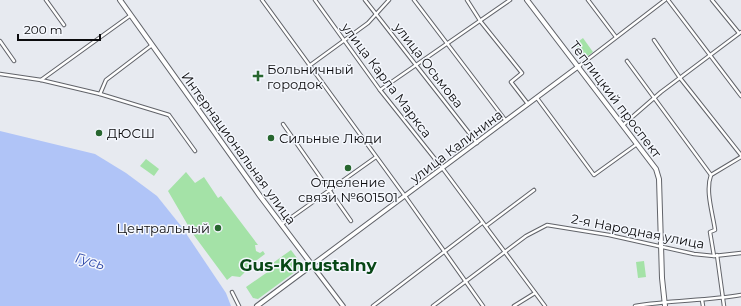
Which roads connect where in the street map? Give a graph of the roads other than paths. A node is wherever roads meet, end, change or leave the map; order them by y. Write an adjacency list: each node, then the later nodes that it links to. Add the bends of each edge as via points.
1 (46, 0): 17 (street)
2 (120, 0): 15 (main road, Интернациональная улица)
3 (262, 0): 28 (street)
4 (315, 0): 21 (street, улица Карла Маркса)
5 (365, 0): 14 (street, улица Осьмова)
6 (389, 0): 14 (street)
7 (414, 0): 23 (street)
8 (467, 0): 16 (street)
9 (510, 0): 16 (street)
10 (527, 0): 30 (main road, Теплицкий проспект)
11 (588, 0): 19 (street)
12 (667, 0): 19 (street, улица Калинина); 25 (street)
13 (712, 0): 18 (street)
14 (376, 13): 21 (street, via 368,23); 29 (street, улица Осьмова)
15 (131, 15): 24 (main road, Интернациональная улица); 33 (street)
16 (481, 22): 23 (street); 39 (street, via 522,73 511,82)
17 (64, 25)
18 (740, 33): 25 (street)
19 (616, 37): 30 (street, улица Калинина)
20 (0, 40): 26 (street)
21 (345, 40): 28 (street); 34 (street, улица Карла Маркса)
22 (654, 40): 32 (street)
23 (446, 43): 29 (street); 40 (street)
24 (152, 45): 35 (street, via 106,80); 55 (main road, Интернациональная улица)
25 (711, 55): 32 (street); 36 (street)
26 (14, 61)
27 (627, 61): 38 (street)
28 (309, 66): 47 (street)
29 (414, 66): 34 (street); 43 (street, улица Осьмова)
30 (579, 66): 37 (street, улица Калинина); 42 (main road, Теплицкий проспект)
31 (0, 74): 33 (street)
32 (680, 78): 38 (street); 46 (street)
33 (41, 80): 35 (street)
34 (380, 90): 48 (street, улица Карла Маркса)
35 (100, 94): 45 (street, via 169,115)
36 (741, 96)
37 (537, 98): 39 (street, улица Калинина); 44 (street, via 594,175)
38 (654, 98): 42 (street); 49 (street)
39 (528, 104): 40 (street, улица Калинина)
40 (506, 121): 43 (street, улица Калинина)
41 (283, 124): 50 (street)
42 (623, 125): 44 (main road, Теплицкий проспект)
43 (477, 143): 48 (street, улица Калинина)
44 (637, 144): 57 (main road, Теплицкий проспект, via 656,169 659,179)
45 (195, 151)
46 (741, 156): 49 (street)
47 (376, 157): 50 (street); 52 (street)
48 (443, 169): 52 (street, улица Калинина); 54 (street, улица Карла Маркса)
49 (711, 175): 61 (street, via 709,182 715,230 710,232)
50 (329, 190): 53 (street); 55 (street)
51 (534, 190): 56 (street)
52 (405, 196): 58 (street); 62 (street, улица Калинина)
53 (351, 221)
54 (482, 223): 56 (street, улица Карла Маркса); 58 (street)
55 (282, 224): 62 (main road, Интернациональная улица)
56 (486, 226): 59 (street, улица Карла Маркса)
57 (660, 245): 59 (street, 2-я Народная улица, via 547,225 535,230); 61 (street, 2-я Народная улица, via 694,254); 69 (main road, Теплицкий проспект)
58 (445, 252): 63 (street); 73 (street)
59 (505, 252): 63 (street); 65 (street, улица Карла Маркса)
60 (741, 253): 61 (street, 2-я Народная улица)
61 (715, 256): 67 (street)
62 (312, 265): 71 (main road, улица Калинина); 72 (street, Интернациональная улица)
63 (467, 281): 74 (street); 75 (street)
64 (232, 292): 70 (street)
65 (535, 293): 76 (street); 77 (street, улица Карла Маркса)
66 (741, 294): 67 (street)
67 (722, 298): 68 (street); 80 (street)
68 (702, 300): 69 (street); 79 (street)
69 (665, 304): 78 (street)
70 (239, 306)
71 (257, 306)
72 (343, 306)
73 (373, 306)
74 (433, 306)
75 (483, 306)
76 (514, 306)
77 (545, 306)
78 (634, 306)
79 (703, 306)
80 (724, 306)

